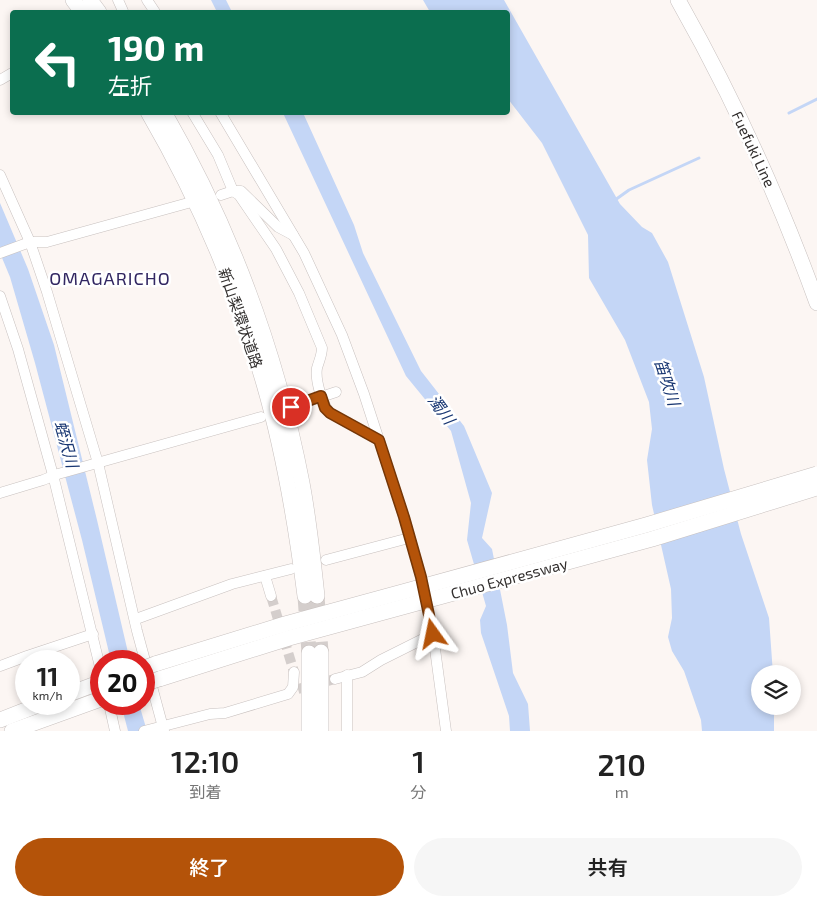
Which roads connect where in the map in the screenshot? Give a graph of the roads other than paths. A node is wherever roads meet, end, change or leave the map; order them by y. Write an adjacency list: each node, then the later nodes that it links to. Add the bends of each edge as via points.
1 (678, 0): 14 (highway, Fuefuki Line, via 747,132)
2 (150, 115): 3 (highway, 新山梨環状道路, via 212,236 264,383 311,596 302,484 279,383 224,230)
3 (166, 115)
4 (194, 115): 7 (street, via 218,155)
5 (222, 115): 10 (street)
6 (0, 174): 11 (street)
7 (233, 191): 8 (street); 10 (street, via 241,191 278,227); 16 (street, via 276,249 299,293 322,348 317,369)
8 (221, 195)
9 (188, 202): 11 (street, via 47,242)
10 (294, 236): 19 (street, via 342,335)
11 (28, 243): 12 (street); 20 (street, via 47,292)
12 (0, 253)
13 (0, 296): 21 (street)
14 (817, 303)
15 (336, 392): 16 (street)
16 (321, 396): 17 (street); 19 (street, via 330,413)
17 (291, 407)
18 (261, 417): 20 (street)
19 (379, 440): 25 (street)
20 (95, 463): 21 (street); 31 (street)
21 (55, 474): 24 (street); 32 (street)
22 (817, 474): 29 (highway, Chuo Expressway, bridge)
23 (817, 488): 29 (highway, Chuo Expressway, bridge, via 652,539)
24 (0, 493)
25 (409, 538): 26 (street); 33 (street)
26 (326, 560)
27 (291, 569): 28 (street)
28 (265, 576): 30 (street); 31 (street, via 232,584)
29 (419, 595): 36 (highway, Chuo Expressway, via 289,638)
30 (271, 596)
31 (136, 619): 44 (street)
32 (93, 634): 34 (street); 35 (street)
33 (433, 634): 38 (street, via 362,672); 51 (street)
34 (97, 650)
35 (0, 666)
36 (155, 670)
37 (294, 672): 44 (street, via 295,688 288,694)
38 (347, 675): 39 (street); 50 (street)
39 (335, 680)
40 (90, 705): 45 (highway)
41 (15, 714): 43 (highway)
42 (108, 715): 46 (street)
43 (0, 720)
44 (162, 728): 47 (street)
45 (12, 731)
46 (115, 731)
47 (144, 731)
48 (309, 731): 49 (highway, via 315,652)
49 (320, 731)
50 (347, 731)
51 (446, 731)

